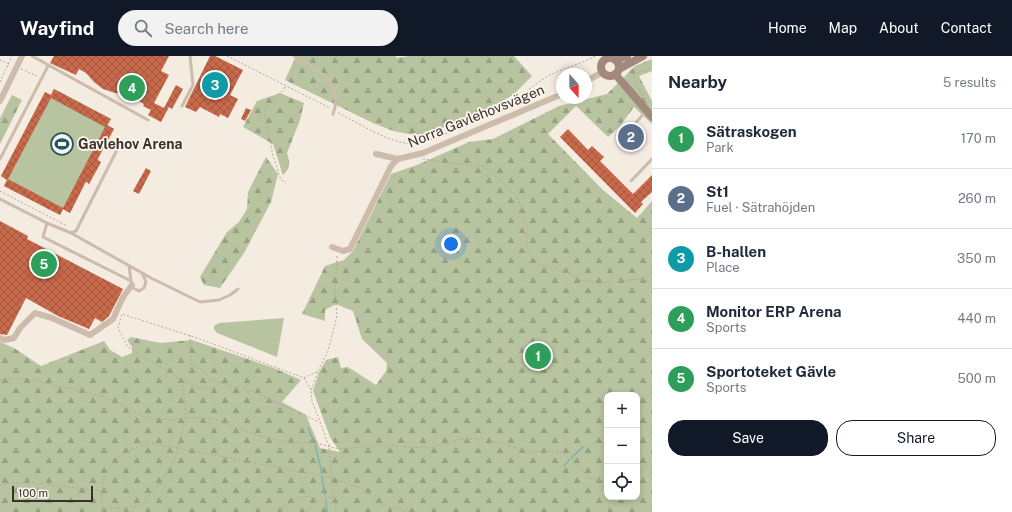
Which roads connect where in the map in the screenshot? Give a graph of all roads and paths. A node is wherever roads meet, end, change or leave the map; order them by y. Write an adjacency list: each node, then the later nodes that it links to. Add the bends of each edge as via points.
1 (12, 56): 18 (path)
2 (22, 56): 21 (street)
3 (32, 56): 12 (lane)
4 (190, 56): 22 (lane, via 193,85)
5 (227, 56): 19 (path)
6 (294, 56): 24 (lane, via 328,78 335,94)
7 (595, 56): 27 (path, via 551,74 504,110 434,140 410,145)
8 (643, 56): 10 (street)
9 (602, 58): 11 (street); 14 (street)
10 (627, 59): 11 (street); 15 (street); 16 (path)
11 (615, 60): 15 (street, via 618,64)
12 (48, 66): 25 (lane); 31 (lane)
13 (652, 68): 16 (path)
14 (603, 72): 15 (street, via 607,75); 17 (street)
15 (617, 72): 23 (street)
16 (633, 74): 23 (path)
17 (592, 78)
18 (0, 82)
19 (285, 86): 24 (path); 36 (path, via 279,98 269,103 264,110 273,156 281,180)
20 (556, 97): 32 (street, Norra Gavlehovsvägen, via 423,153)
21 (0, 100)
22 (182, 106)
23 (650, 111): 26 (lane)
24 (334, 112): 27 (path)
25 (148, 120)
26 (632, 126): 26 (lane, via 638,129 639,138 634,144 628,144 622,141 622,132 626,127)
27 (383, 135): 28 (path)
28 (382, 138)
29 (121, 142): 40 (lane)
30 (376, 154): 32 (street, Norra Gavlehovsvägen)
31 (0, 159)
32 (398, 159): 42 (street, Norra Gavlehovsvägen, via 391,166 350,249)
33 (418, 159): 45 (path, via 483,166 517,196 527,225 527,251 538,263 569,273 579,280 608,282 642,279)
34 (652, 159): 35 (lane)
35 (631, 181)
36 (286, 182)
37 (0, 191): 40 (path)
38 (0, 199): 39 (lane)
39 (47, 223): 41 (lane); 46 (lane, via 43,237)
40 (76, 231): 41 (lane)
41 (71, 233): 43 (lane)
42 (334, 249): 50 (path, via 338,316 328,351)
43 (129, 266): 44 (lane); 46 (lane)
44 (142, 273): 46 (lane, via 146,282 144,288 139,291 132,288); 47 (lane, via 200,302 219,300)
45 (652, 282)
46 (132, 283): 49 (street, via 113,319 90,335 35,313 14,338)
47 (238, 289)
48 (190, 335): 51 (path); 53 (path, via 122,314 118,328 128,347); 54 (path, via 191,365 204,371 209,379)
49 (0, 338)
50 (318, 371): 51 (path); 55 (path)
51 (304, 378): 55 (path)
52 (0, 380): 56 (path, via 33,380 105,397 146,418)
53 (183, 381): 54 (path, via 204,389); 56 (path)
54 (222, 382): 57 (path, via 254,392)
55 (311, 391): 57 (path)
56 (186, 418): 58 (path, via 213,419 259,436 286,442 313,442); 59 (path)
57 (319, 423): 58 (path)
58 (329, 446): 62 (path); 63 (path, via 346,449 375,445 430,448 461,439 485,439 531,452 556,452 566,455 590,478)
59 (178, 447): 62 (path); 65 (path, via 152,443 140,445 129,451 110,465); 68 (path, via 175,458 158,487 153,489 145,503 116,509 110,507)
60 (652, 461): 61 (path)
61 (640, 473)
62 (332, 478): 66 (path); 72 (path, via 363,489 383,505)
63 (604, 481)
64 (0, 485): 65 (path, via 30,482)
65 (100, 491): 68 (path)
66 (333, 496): 67 (path); 71 (path)
67 (317, 500): 69 (path, via 313,497 298,498); 70 (path)
68 (103, 511)
69 (280, 512)
70 (306, 512)
71 (336, 512)
72 (410, 512)
73 (504, 512): 74 (path)
74 (510, 512)

